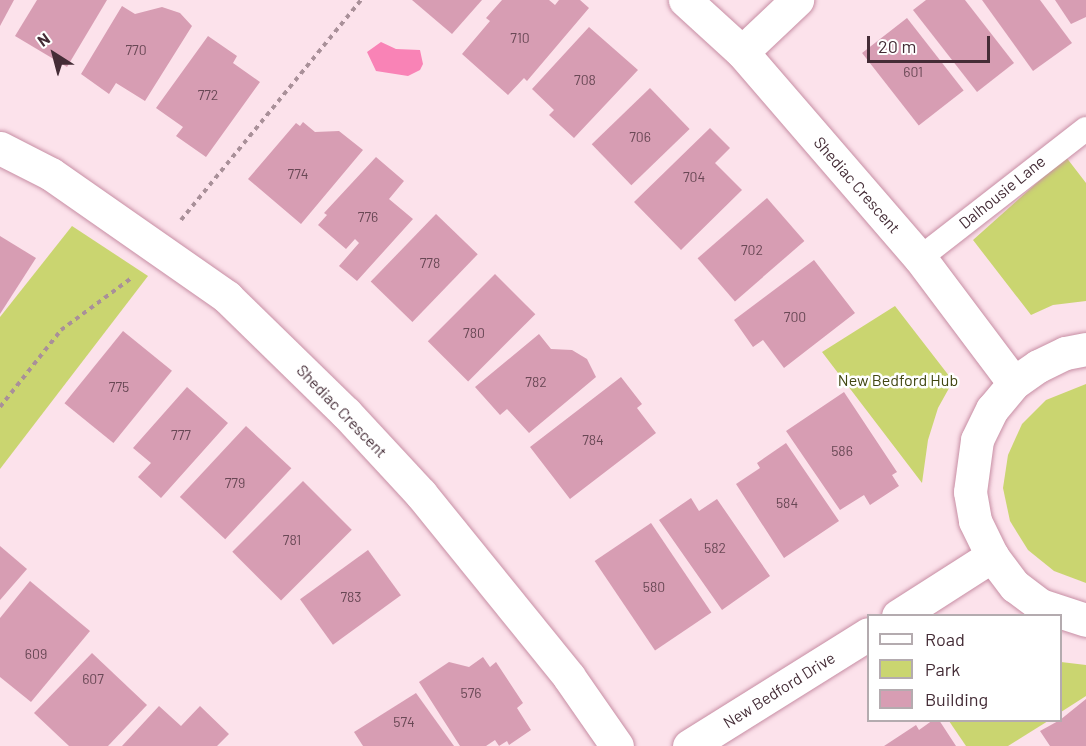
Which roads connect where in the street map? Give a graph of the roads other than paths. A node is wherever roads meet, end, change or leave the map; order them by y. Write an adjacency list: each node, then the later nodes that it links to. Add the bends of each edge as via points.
1 (685, 0): 3 (street, Shediac Crescent)
2 (797, 0): 3 (street)
3 (742, 52): 6 (street, Shediac Crescent)
4 (1086, 129): 6 (lane, Dalhousie Lane)
5 (0, 148): 13 (street, Shediac Crescent, via 60,181 227,297 346,413 421,494 569,677)
6 (920, 258): 8 (street, Shediac Crescent)
7 (1086, 349): 8 (street, via 1056,357)
8 (1014, 383): 9 (street, via 992,409 977,440 971,466 975,521)
9 (992, 556): 10 (street); 11 (street, via 1015,586 1040,605)
10 (900, 614)
11 (1086, 620)
12 (867, 635): 14 (street, New Bedford Drive)
13 (617, 746)
14 (689, 746)

